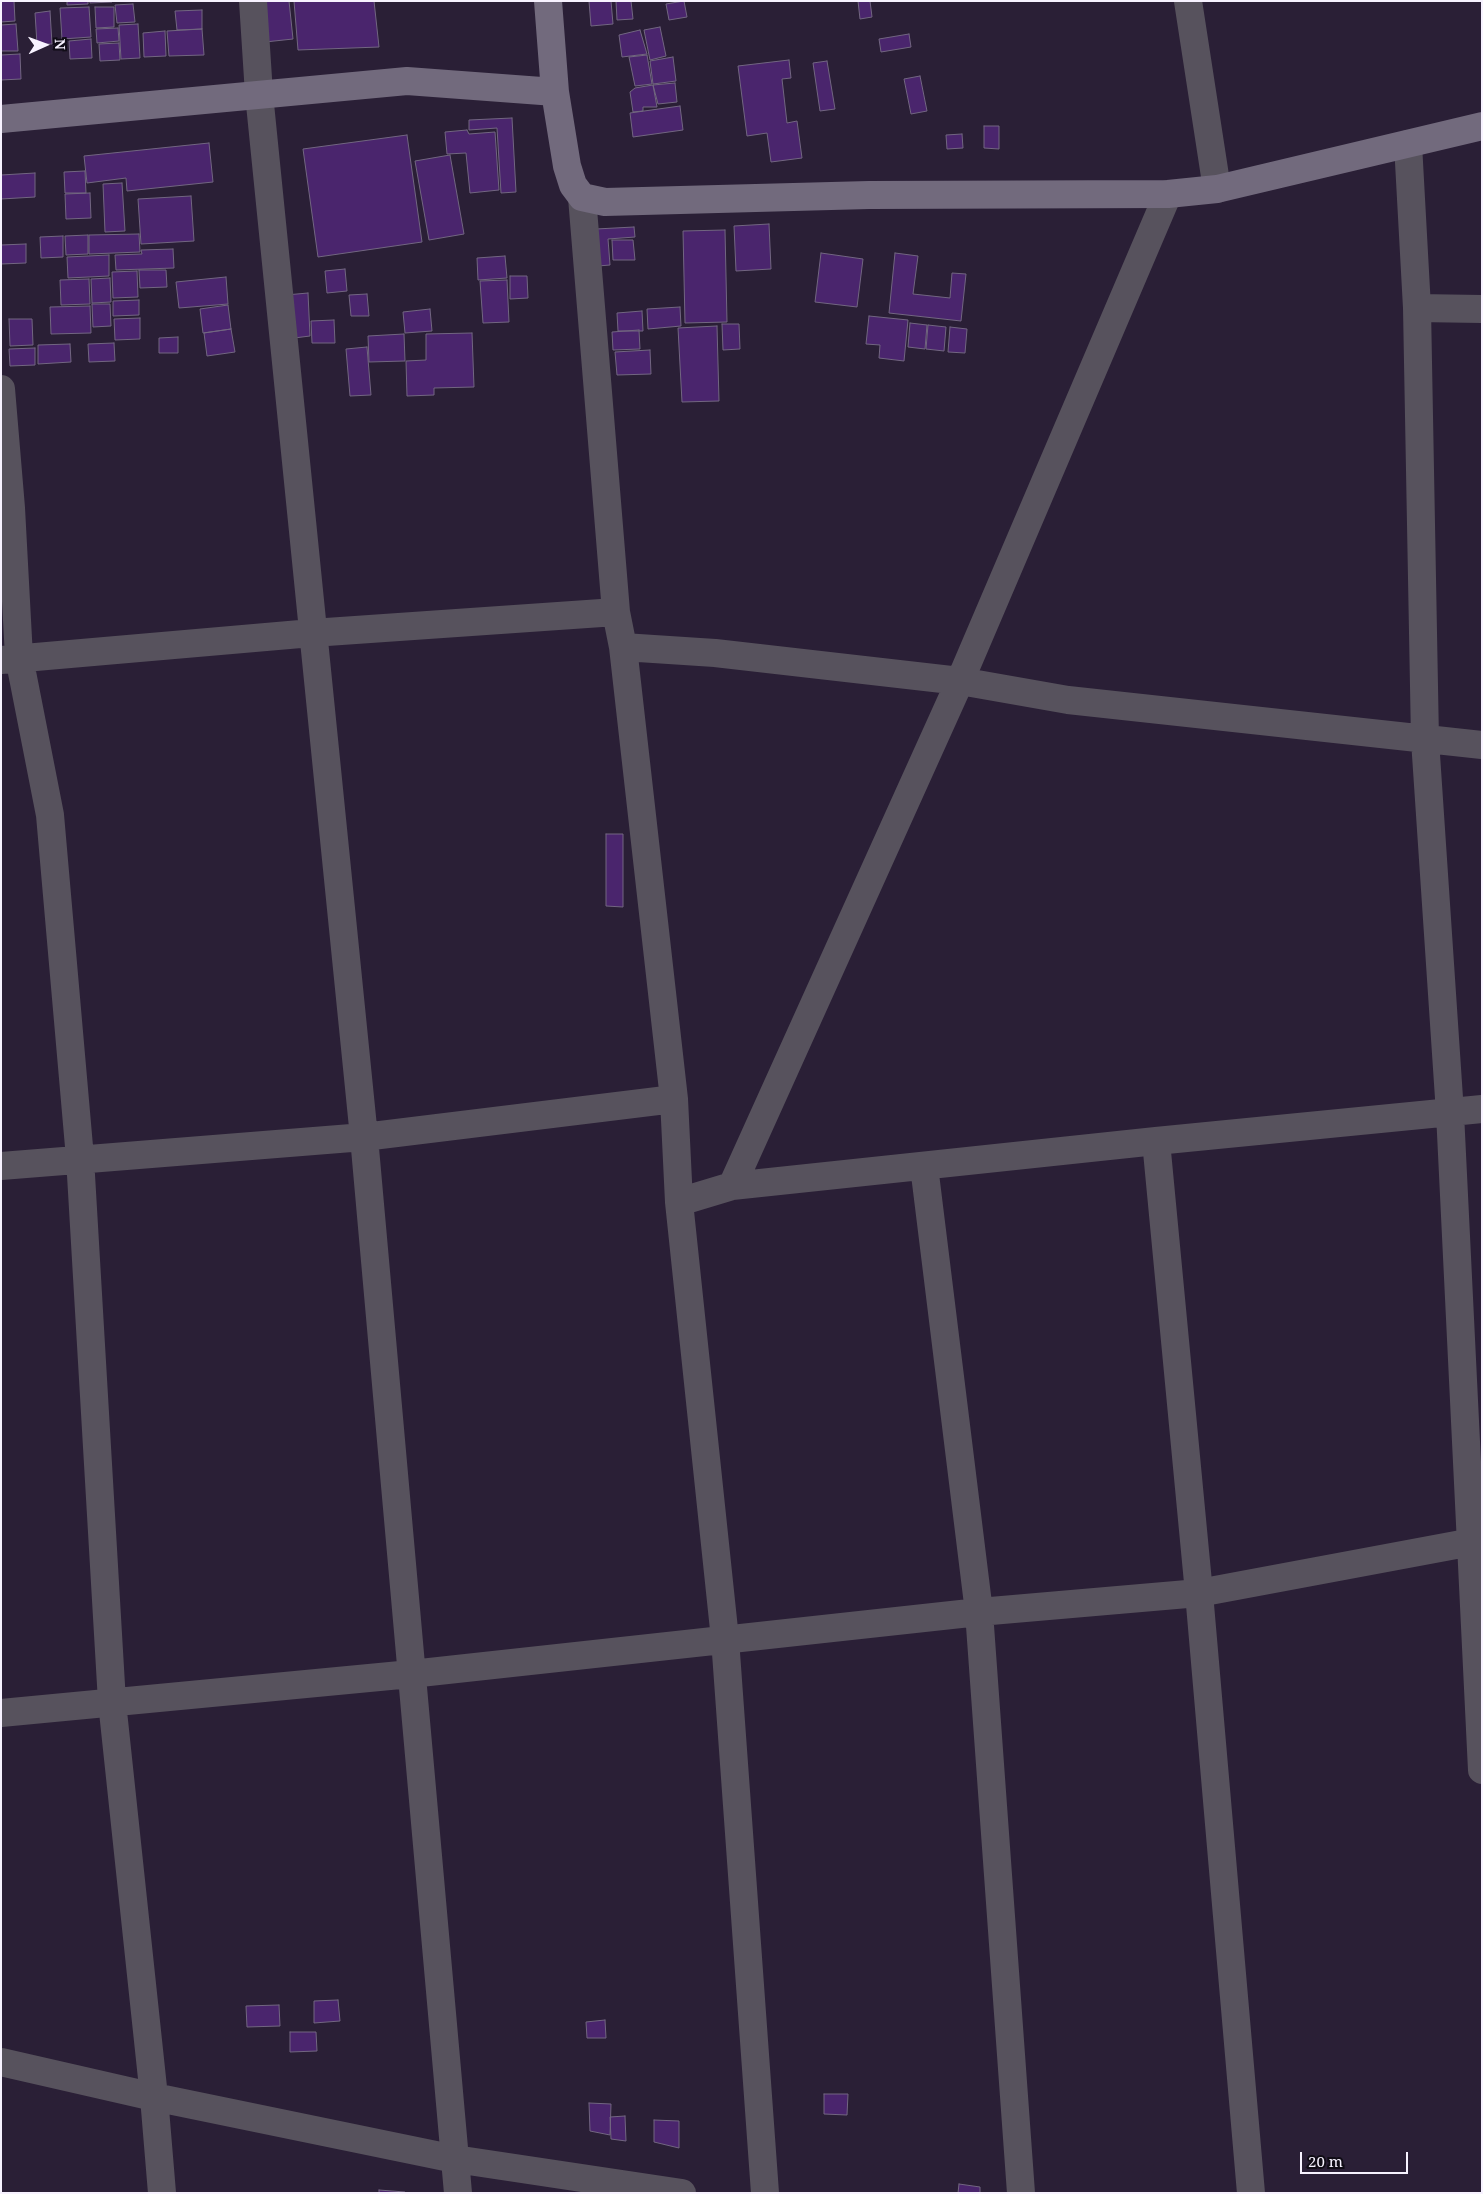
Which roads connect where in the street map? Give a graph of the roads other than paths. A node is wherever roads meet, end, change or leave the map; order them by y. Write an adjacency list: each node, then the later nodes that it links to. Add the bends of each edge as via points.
1 (253, 1): 5 (street)
2 (548, 1): 4 (street)
3 (1188, 1): 9 (street)
4 (555, 92): 5 (street, via 407,81); 11 (street, via 567,166)
5 (259, 94): 6 (street); 16 (street)
6 (1, 119)
7 (1482, 126): 8 (street)
8 (1408, 144): 9 (street); 12 (street)
9 (1217, 189): 10 (street)
10 (1168, 194): 11 (street, via 869,195 604,202); 19 (street)
11 (582, 197): 15 (street)
12 (1417, 308): 13 (street); 20 (street)
13 (1482, 309)
14 (1, 388): 18 (street, via 11,508)
15 (616, 612): 16 (street); 17 (street)
16 (312, 633): 18 (street); 25 (street)
17 (623, 647): 19 (street, via 716,653); 22 (street)
18 (10, 658): 27 (street, via 50,816)
19 (960, 681): 20 (street, via 1068,700); 30 (street)
20 (1425, 740): 21 (street); 24 (street)
21 (1482, 745)
22 (674, 1098): 25 (street); 31 (street)
23 (1482, 1109): 24 (street)
24 (1450, 1113): 26 (street); 32 (street)
25 (364, 1137): 27 (street); 36 (street)
26 (1156, 1141): 29 (street); 33 (street)
27 (80, 1158): 28 (street); 37 (street)
28 (1, 1166)
29 (924, 1166): 30 (street); 34 (street)
30 (732, 1186): 31 (street)
31 (679, 1202): 35 (street)
32 (1477, 1543): 33 (street); 39 (street)
33 (1199, 1593): 34 (street); 48 (street)
34 (979, 1612): 35 (street); 47 (street)
35 (725, 1639): 36 (street); 46 (street)
36 (411, 1674): 37 (street); 42 (street)
37 (112, 1702): 38 (street); 41 (street)
38 (1, 1713)
39 (1482, 1770)
40 (1, 2062): 41 (street)
41 (154, 2097): 42 (street); 43 (street)
42 (455, 2159): 44 (street); 45 (street)
43 (162, 2193)
44 (458, 2193)
45 (682, 2193)
46 (765, 2193)
47 (1020, 2193)
48 (1251, 2193)

